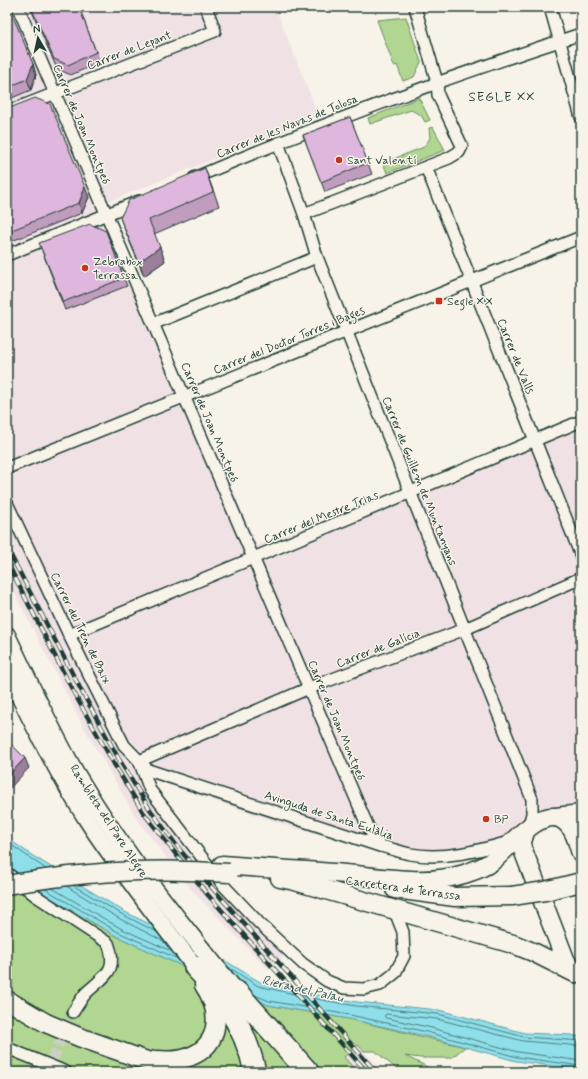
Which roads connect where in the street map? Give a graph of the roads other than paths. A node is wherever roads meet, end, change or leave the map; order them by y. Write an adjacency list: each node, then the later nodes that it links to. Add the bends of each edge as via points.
1 (18, 7): 8 (street, Carrer de Joan Montpeó)
2 (206, 7): 8 (street, Carrer de Lepant, via 215,31)
3 (414, 7): 7 (street)
4 (550, 7): 6 (street)
5 (581, 34): 6 (street, Carrer de les Navas de Tolosa)
6 (560, 40): 7 (street, Carrer de les Navas de Tolosa); 10 (street)
7 (436, 82): 11 (street, Carrer de les Navas de Tolosa); 12 (street, via 438,94 462,146 459,152)
8 (55, 93): 9 (street, Carrer de Lepant); 16 (street, Carrer de Joan Montpeó)
9 (7, 112)
10 (581, 117)
11 (278, 142): 13 (street, Carrer de les Navas de Tolosa); 15 (street, Carrer de Guillem de Muntanyans)
12 (426, 167): 15 (street); 20 (street, Carrer de Valls)
13 (187, 181)
14 (151, 197): 16 (street)
15 (304, 214): 19 (street, Carrer de Guillem de Muntanyans)
16 (107, 215): 18 (street); 21 (street, Carrer de Joan Montpeó)
17 (581, 237): 20 (street, Carrer del Doctor Torres i Bages)
18 (7, 255)
19 (317, 256): 21 (street); 22 (street, Carrer de Guillem de Muntanyans)
20 (472, 282): 22 (street, Carrer del Doctor Torres i Bages); 25 (street, Carrer de Valls)
21 (155, 323): 23 (street, Carrer de Joan Montpeó)
22 (347, 331): 23 (street, Carrer del Doctor Torres i Bages); 27 (street, Carrer de Guillem de Muntanyans)
23 (186, 397): 26 (street, Carrer del Doctor Torres i Bages); 30 (street, Carrer de Joan Montpeó)
24 (581, 421): 25 (street, Carrer del Mestre Trias)
25 (536, 441): 27 (street, Carrer del Mestre Trias); 29 (street, Carrer de Valls)
26 (7, 468)
27 (410, 494): 30 (street, Carrer del Mestre Trias); 32 (street, Carrer de Guillem de Muntanyans)
28 (7, 503): 34 (street, Carrer del Tren de Baix)
29 (581, 556)
30 (254, 558): 34 (street, Carrer del Mestre Trias); 36 (street, Carrer de Joan Montpeó)
31 (581, 578): 32 (street, Carrer de Galícia)
32 (465, 629): 36 (street, Carrer de Galícia); 40 (street, Carrer de Guillem de Muntanyans, via 532,799 532,814)
33 (7, 635): 52 (main road, Rambleta del Pare Alegre, via 56,736 99,810 159,896)
34 (70, 636): 37 (street, Carrer del Tren de Baix, via 124,745)
35 (7, 671): 52 (main road, Rambleta del Pare Alegre, via 78,804 124,873 169,933)
36 (309, 688): 37 (street, Carrer de Galícia); 41 (street, Carrer de Joan Montpeó, via 368,827)
37 (139, 760): 41 (street, Avinguda de Santa Eulàlia, via 148,770); 51 (street, via 150,790 224,886 298,959 327,981 344,988 364,989 380,985 395,973 404,956 403,932)
38 (581, 814): 39 (main road)
39 (556, 818): 40 (main road, via 542,818 533,822); 42 (main road, via 571,828)
40 (523, 833): 41 (street, Avinguda de Santa Eulàlia, via 482,850 449,855 412,854); 44 (main road, via 490,863 462,875 436,879 412,880); 53 (main road, via 523,850 566,959)
41 (380, 846)
42 (581, 853)
43 (226, 869): 44 (main road); 45 (main road, via 124,865); 46 (main road); 48 (main road, bridge, via 130,871)
44 (272, 869): 50 (main road, Carretera de Terrassa, via 435,895)
45 (7, 873): 56 (street, via 36,896 108,943 113,956 110,970 85,994)
46 (295, 881): 50 (main road, Carretera de Terrassa, via 459,907); 51 (main road)
47 (581, 882): 50 (main road, Carretera de Terrassa, bridge)
48 (7, 884)
49 (581, 892): 50 (main road, Carretera de Terrassa, via 549,900)
50 (512, 901)
51 (394, 909): 53 (main road, via 513,944)
52 (198, 958): 54 (main road, Rambleta del Pare Alegre); 58 (highway); 59 (main road, via 215,1008 216,1024 212,1038 199,1052 181,1059)
53 (578, 975)
54 (237, 992): 58 (highway); 64 (highway)
55 (7, 1000): 59 (main road, via 61,1030)
56 (73, 1012)
57 (7, 1048): 60 (street)
58 (254, 1048): 62 (highway); 63 (highway)
59 (135, 1058): 61 (main road)
60 (66, 1072)
61 (178, 1072)
62 (255, 1072)
63 (267, 1072)
64 (308, 1072)

